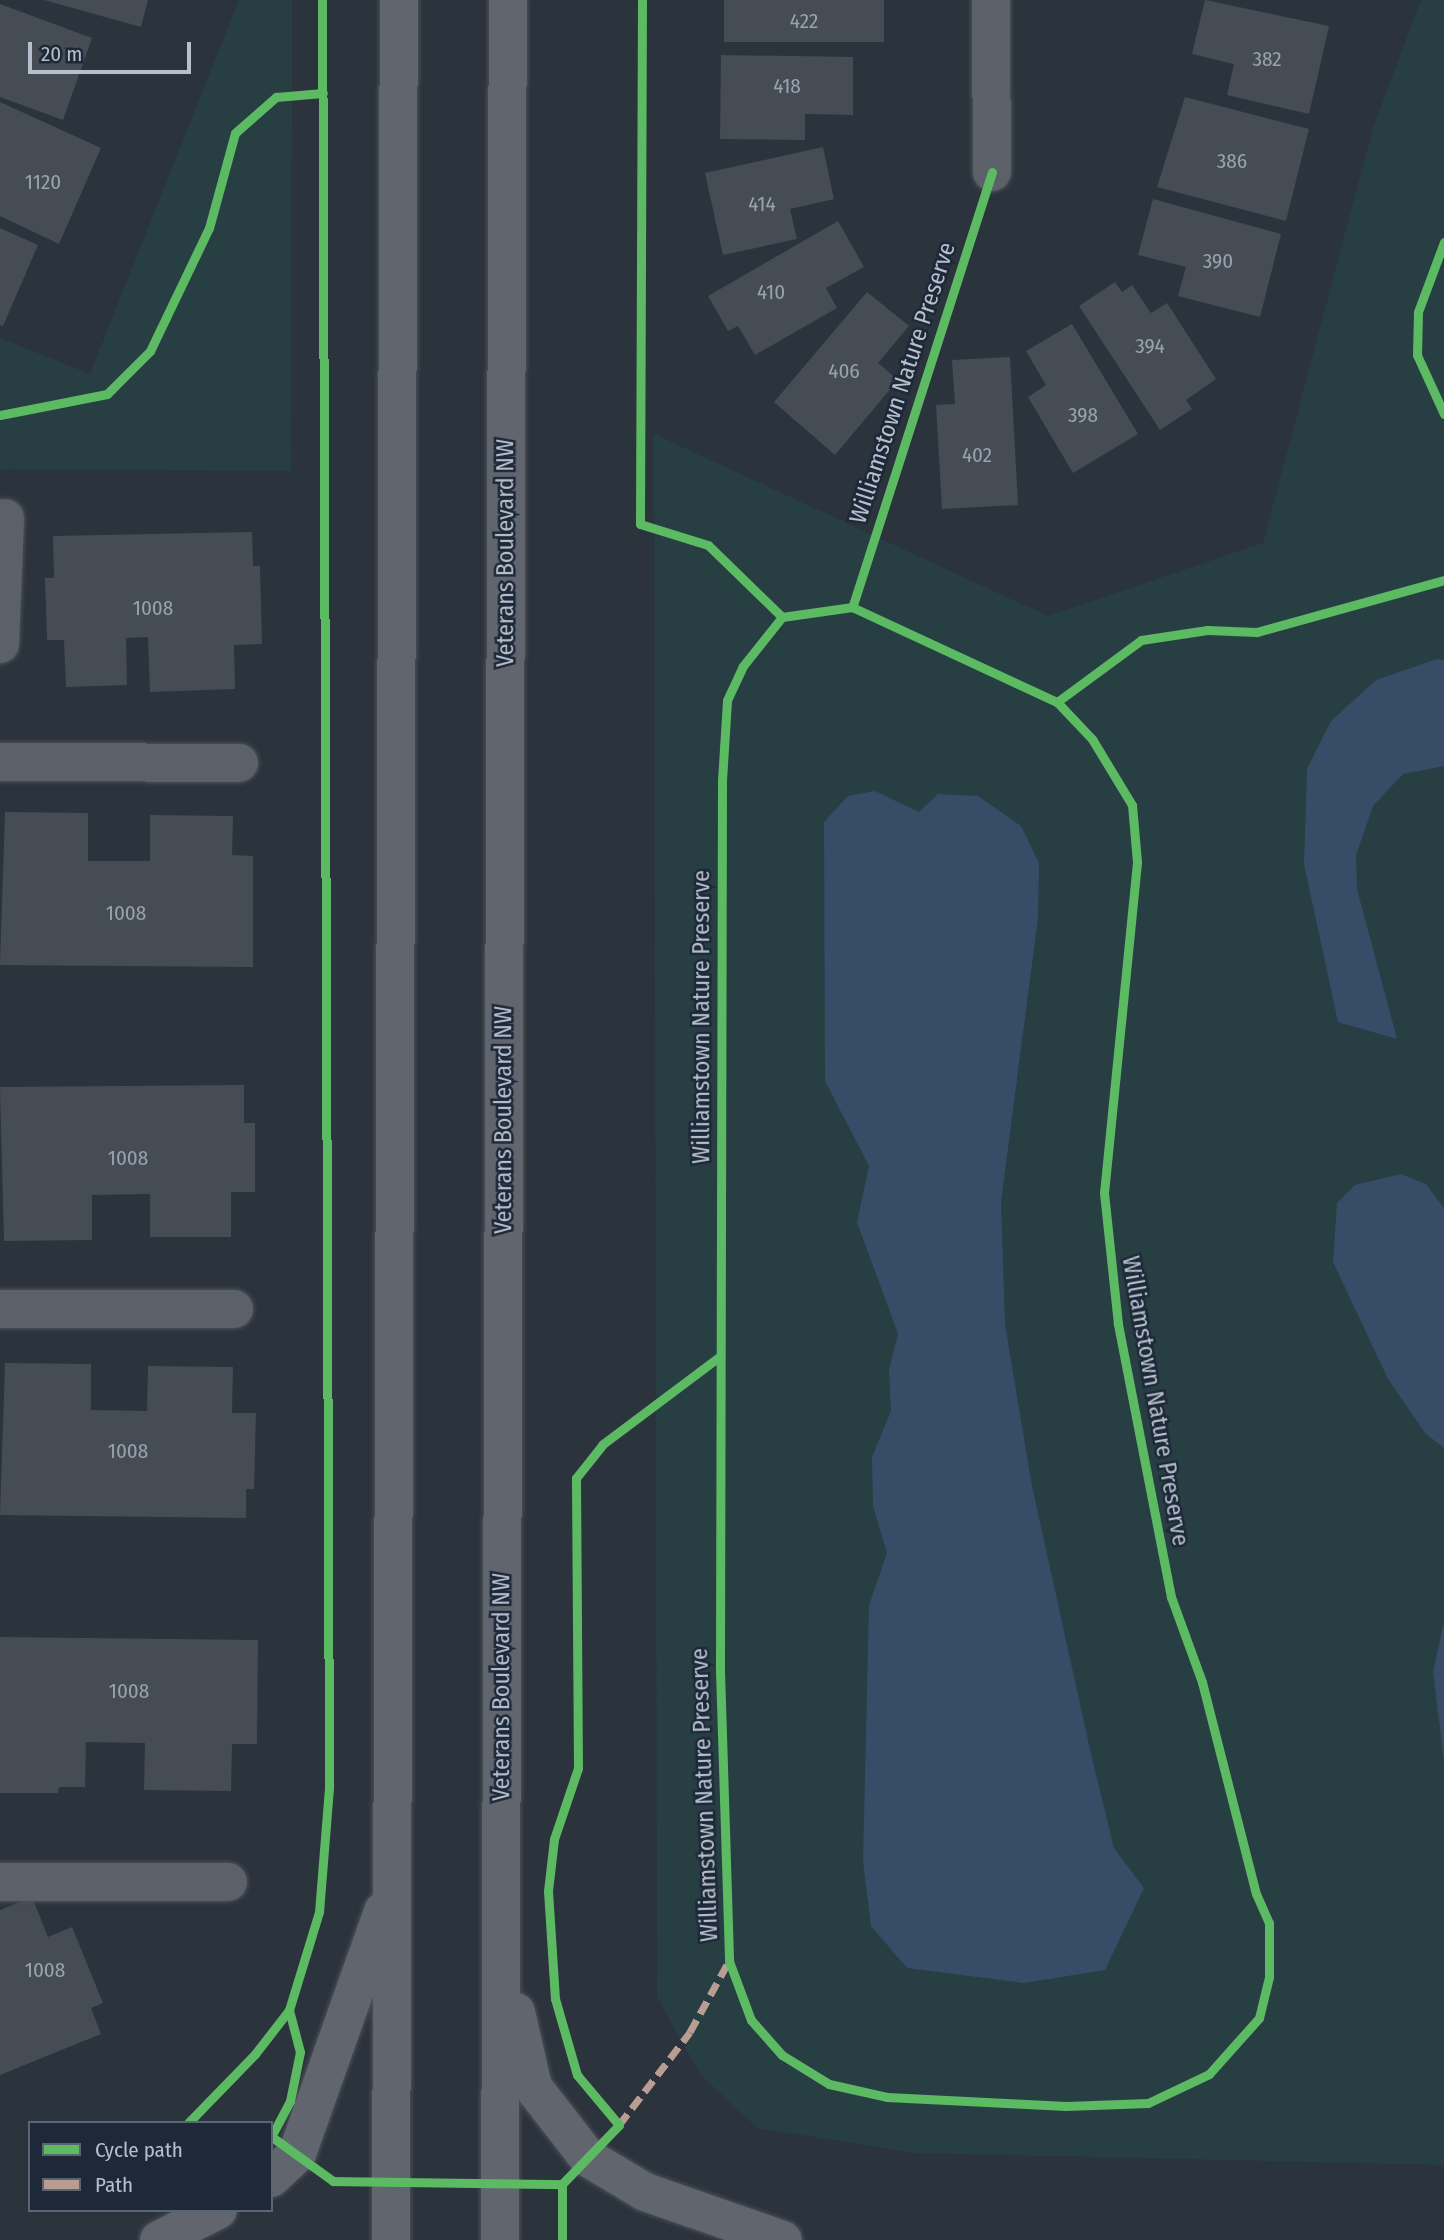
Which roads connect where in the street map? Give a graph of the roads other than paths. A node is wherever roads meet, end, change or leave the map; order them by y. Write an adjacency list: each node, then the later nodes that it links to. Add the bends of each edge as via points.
1 (399, 0): 13 (main road)
2 (508, 0): 14 (main road, Veterans Boulevard NW)
3 (991, 0): 4 (street)
4 (992, 172)
5 (5, 518): 6 (street)
6 (0, 643)
7 (0, 762): 8 (street)
8 (239, 763)
9 (233, 1309): 10 (street)
10 (0, 1310)
11 (0, 1882): 12 (street)
12 (228, 1882)
13 (392, 1886): 15 (main road, via 297,2154); 18 (main road)
14 (501, 1949): 19 (main road, Veterans Boulevard NW); 20 (main road, via 533,2087 588,2158 645,2192)
15 (273, 2176)
16 (214, 2212): 17 (main road)
17 (159, 2240)
18 (391, 2240)
19 (500, 2240)
20 (783, 2240)

